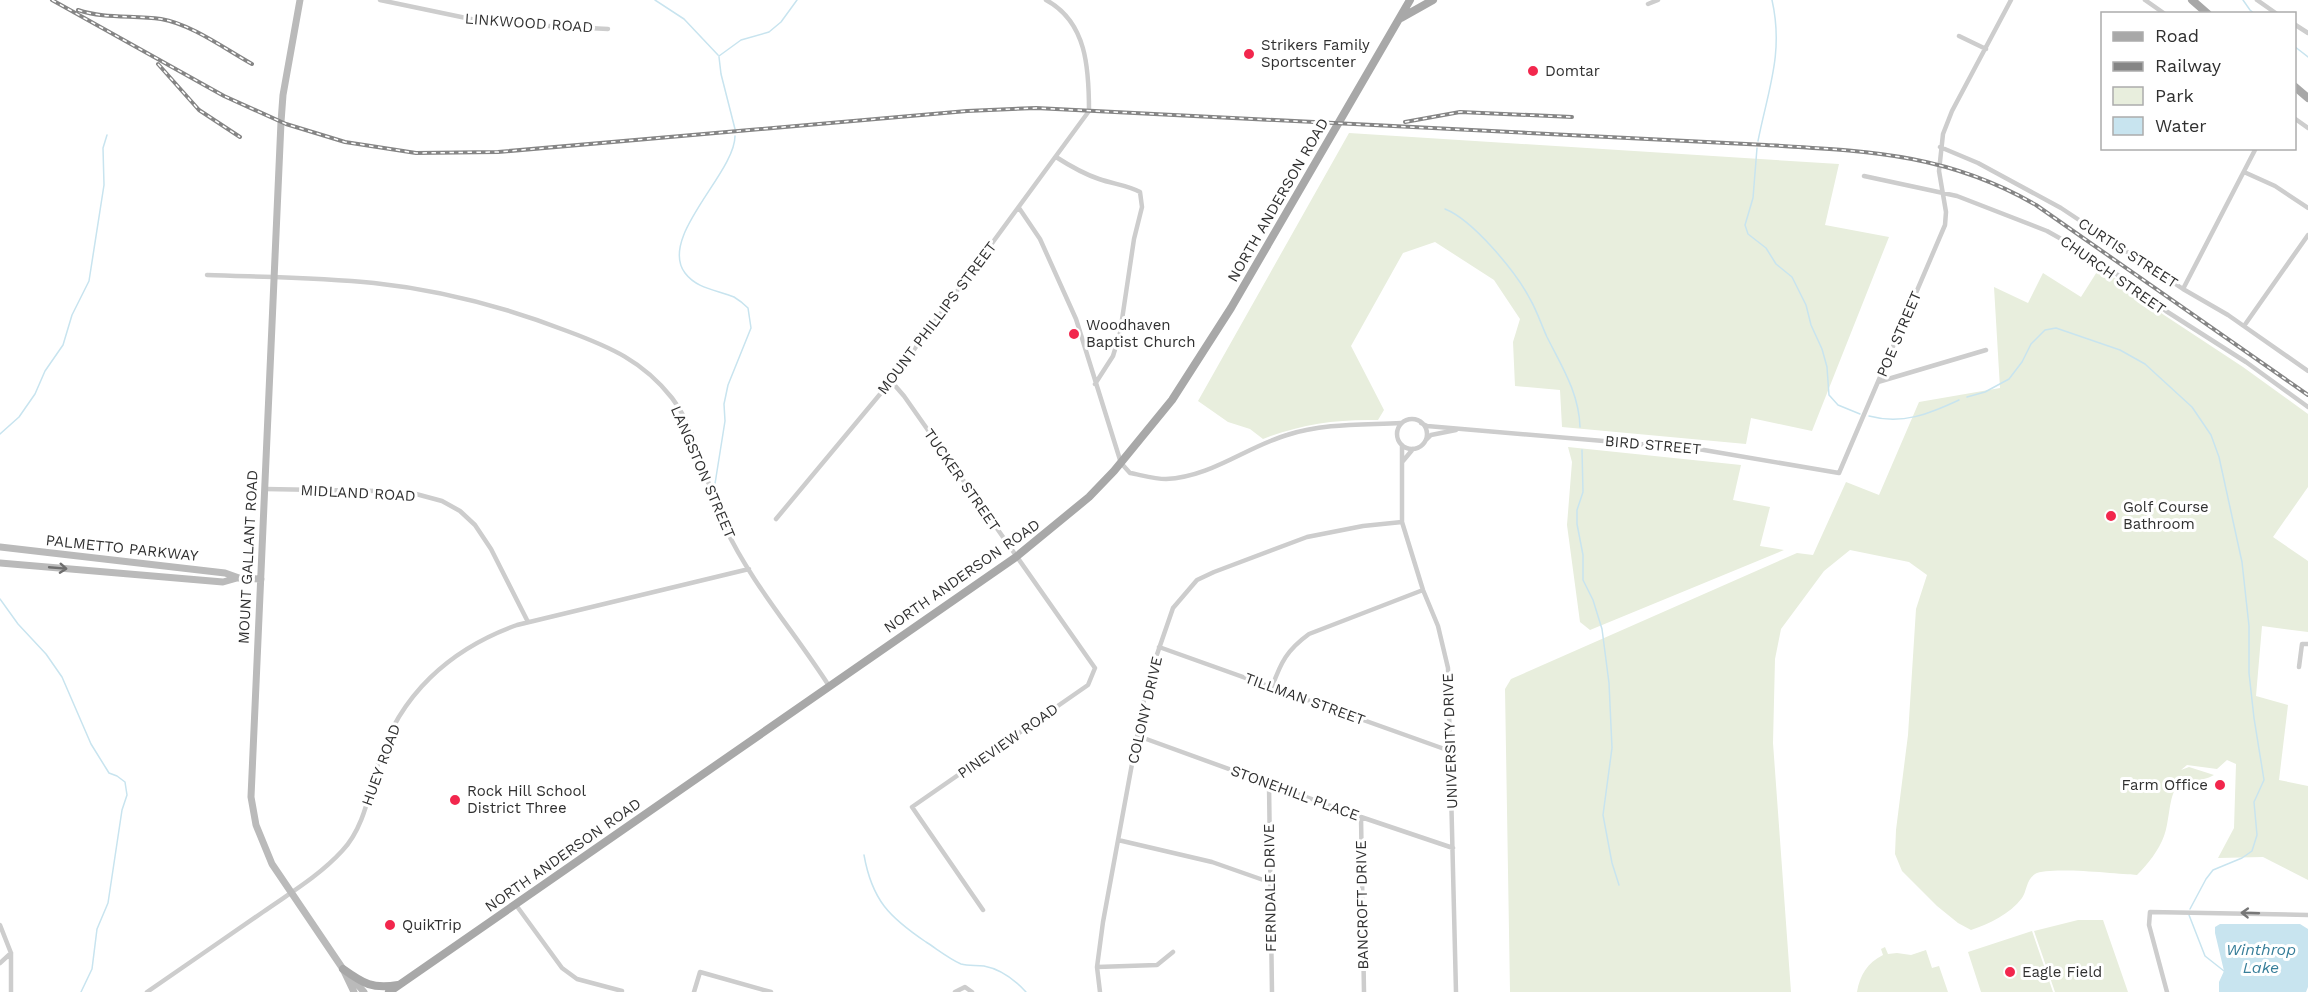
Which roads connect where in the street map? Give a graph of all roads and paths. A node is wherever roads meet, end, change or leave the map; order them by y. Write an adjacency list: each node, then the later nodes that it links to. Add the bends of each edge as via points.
1 (300, 0): 38 (street, MOUNT GALLANT ROAD, via 283,96)
2 (380, 0): 19 (street, LINKWOOD ROAD, via 490,23)
3 (1046, 0): 30 (street, MOUNT PHILLIPS STREET, via 1072,20 1081,39 1089,87 1089,111)
4 (1401, 0): 16 (main road)
5 (1410, 0): 16 (main road, NORTH ANDERSON ROAD)
6 (1433, 0): 16 (main road)
7 (1658, 0): 12 (street)
8 (2011, 0): 23 (street, POE STREET)
9 (2145, 0): 13 (street)
10 (2192, 0): 14 (main road)
11 (2257, 0): 15 (street)
12 (1648, 4)
13 (2162, 12)
14 (2206, 12)
15 (2274, 12)
16 (1399, 19): 56 (main road, NORTH ANDERSON ROAD, via 1211,342 1172,400)
17 (2308, 24): 20 (street)
18 (2296, 25): 20 (street)
19 (608, 29)
20 (2302, 29): 21 (street)
21 (2308, 33)
22 (1959, 36): 23 (street)
23 (1986, 49): 28 (street, POE STREET, via 1952,111)
24 (2296, 87): 25 (main road)
25 (2308, 98)
26 (2296, 119): 27 (street)
27 (2308, 128)
28 (1940, 147): 33 (street, POE STREET); 39 (street, CURTIS STREET, via 2061,208)
29 (2255, 150): 31 (street)
30 (1056, 157): 34 (street, MOUNT PHILLIPS STREET); 45 (street, via 1079,171 1140,192 1142,207 1120,333 1113,356)
31 (2244, 172): 35 (street); 39 (street)
32 (1864, 176): 33 (street, CHURCH STREET)
33 (1943, 192): 44 (street, POE STREET, via 1946,219 1940,238); 46 (street, CHURCH STREET, via 1997,210 2078,247)
34 (1019, 208): 43 (street, MOUNT PHILLIPS STREET); 45 (street, via 1059,277)
35 (2308, 208)
36 (2308, 235): 40 (street)
37 (207, 274): 38 (street, LANGSTON STREET)
38 (275, 277): 58 (street, MOUNT GALLANT ROAD); 64 (street, LANGSTON STREET, via 375,283 468,300 550,325 647,369 682,415 725,529)
39 (2183, 289): 40 (street, CURTIS STREET)
40 (2244, 326): 42 (street, CURTIS STREET)
41 (1986, 350): 44 (street)
42 (2308, 371)
43 (891, 381): 59 (street, MOUNT PHILLIPS STREET); 62 (street, TUCKER STREET)
44 (1878, 382): 57 (street, POE STREET)
45 (1095, 384): 56 (street)
46 (2308, 407)
47 (1401, 423): 48 (street, BIRD STREET, via 1413,419); 49 (street, BIRD STREET); 51 (street)
48 (1421, 423): 50 (street, BIRD STREET); 52 (street, via 1426,434)
49 (1387, 424): 51 (street); 56 (street, BIRD STREET, via 1306,430 1265,443 1201,472 1165,479 1130,473)
50 (1465, 428): 52 (street, BIRD STREET, via 1431,435); 57 (street, BIRD STREET, via 1698,449)
51 (1397, 432): 53 (street)
52 (1424, 441): 54 (street, BIRD STREET)
53 (1402, 445): 54 (street); 55 (street, UNIVERSITY DRIVE)
54 (1413, 448): 55 (street)
55 (1402, 461): 60 (street, UNIVERSITY DRIVE)
56 (1121, 463): 62 (main road, NORTH ANDERSON ROAD, via 1089,497)
57 (1839, 473)
58 (265, 489): 66 (street, MOUNT GALLANT ROAD); 68 (street, MIDLAND ROAD, via 387,492 442,501 476,525)
59 (776, 519)
60 (1402, 522): 67 (street, UNIVERSITY DRIVE); 70 (street, COLONY DRIVE, via 1307,537 1197,580 1173,608)
61 (0, 547): 65 (street, PALMETTO PARKWAY, via 225,573)
62 (1016, 557): 72 (street, TUCKER STREET); 73 (main road, NORTH ANDERSON ROAD)
63 (0, 563): 65 (street, PALMETTO PARKWAY, one-way to 65, via 223,582)
64 (749, 569): 68 (street, HUEY ROAD); 73 (street, LANGSTON STREET)
65 (240, 578): 66 (street, PALMETTO PARKWAY)
66 (261, 579): 82 (street, MOUNT GALLANT ROAD, via 252,797 256,825 272,864)
67 (1423, 590): 74 (street, via 1309,634 1282,660); 76 (street, UNIVERSITY DRIVE, via 1438,626 1448,668)
68 (528, 622): 82 (street, HUEY ROAD, via 492,634 458,653 415,692 394,723 360,824 344,850)
69 (2308, 644): 71 (street, via 2302,644)
70 (1159, 647): 74 (street, TILLMAN STREET); 75 (street, COLONY DRIVE)
71 (2299, 667)
72 (1095, 668): 84 (street, PINEVIEW ROAD, via 1088,685 912,807)
73 (829, 686): 83 (main road, NORTH ANDERSON ROAD)
74 (1272, 687): 76 (street, TILLMAN STREET)
75 (1138, 736): 77 (street, STONEHILL PLACE); 79 (street, COLONY DRIVE)
76 (1450, 751): 80 (street, UNIVERSITY DRIVE)
77 (1269, 785): 78 (street, STONEHILL PLACE); 81 (street, FERNDALE DRIVE)
78 (1361, 817): 80 (street, STONEHILL PLACE); 107 (street, BANCROFT DRIVE)
79 (1118, 840): 81 (street, via 1202,859); 90 (street, COLONY DRIVE)
80 (1453, 848): 108 (street, UNIVERSITY DRIVE)
81 (1269, 882): 106 (street, FERNDALE DRIVE)
82 (290, 893): 91 (street, MOUNT GALLANT ROAD); 96 (street, HUEY ROAD)
83 (516, 905): 92 (main road, NORTH ANDERSON ROAD); 93 (street, via 562,968 577,979)
84 (982, 910)
85 (2308, 915): 109 (street, one-way to 109, via 2150,912 2149,925)
86 (0, 925): 87 (street)
87 (11, 952): 89 (street); 95 (street)
88 (1173, 952): 90 (street, via 1157,965)
89 (0, 963)
90 (1097, 967): 105 (street, COLONY DRIVE)
91 (343, 969): 92 (main road, via 369,985); 97 (street, MOUNT GALLANT ROAD); 98 (street, MOUNT GALLANT ROAD)
92 (400, 985): 99 (main road, NORTH ANDERSON ROAD)
93 (597, 985): 94 (street); 100 (street)
94 (622, 991)
95 (10, 992)
96 (147, 992)
97 (354, 992)
98 (364, 992)
99 (389, 992)
100 (595, 992)
101 (694, 992): 102 (street, via 700,972)
102 (771, 992)
103 (954, 992): 104 (street, via 965,987)
104 (972, 992)
105 (1100, 992)
106 (1272, 992)
107 (1364, 992)
108 (1456, 992)
109 (2167, 992)

